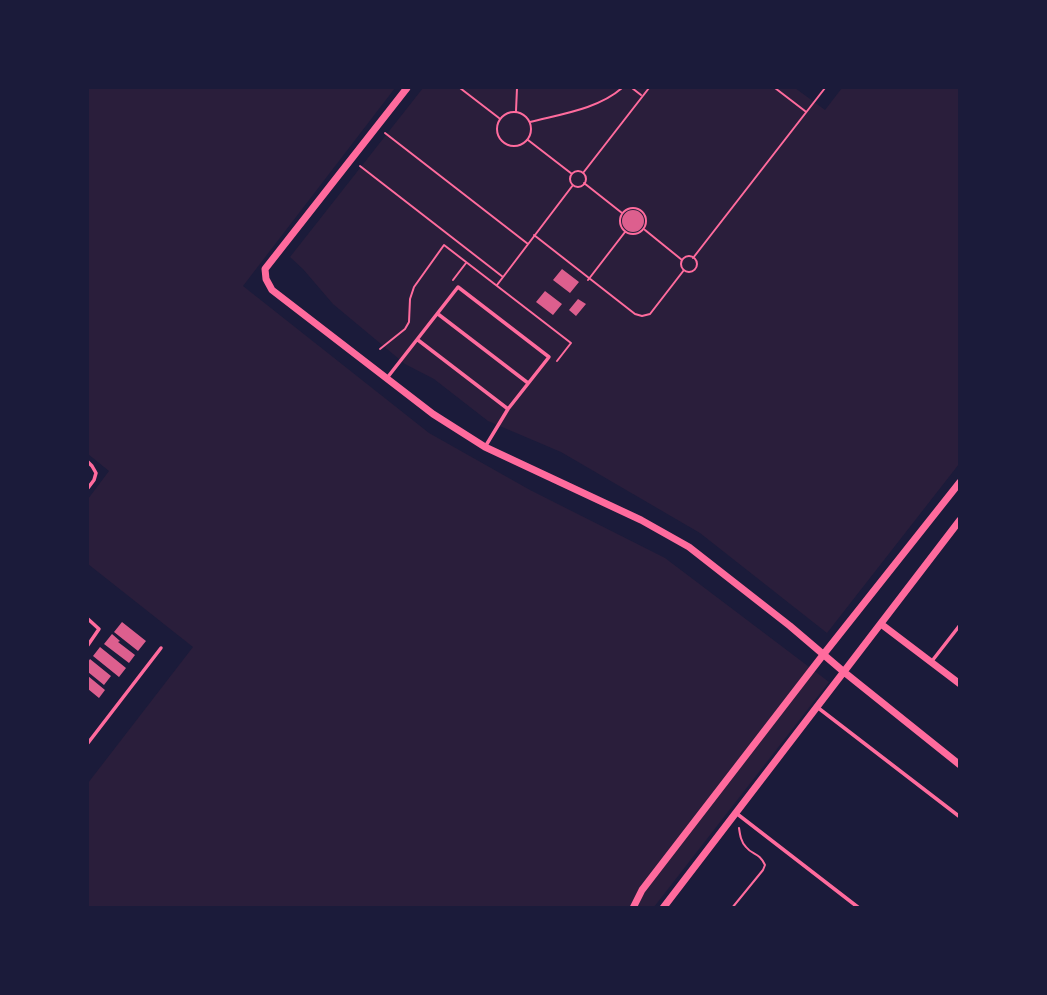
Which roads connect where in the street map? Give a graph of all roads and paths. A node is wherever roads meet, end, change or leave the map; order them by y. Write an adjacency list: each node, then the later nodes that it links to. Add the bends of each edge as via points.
1 (407, 88): 36 (street, via 265,269 272,290)
2 (460, 88): 12 (path)
3 (517, 88): 11 (path)
4 (622, 88): 13 (path, via 592,105)
5 (632, 88): 9 (path)
6 (649, 88): 9 (path)
7 (775, 88): 10 (path)
8 (825, 88): 10 (path)
9 (642, 96): 17 (path)
10 (806, 111): 26 (path)
11 (516, 112): 12 (path); 13 (path)
12 (500, 118): 15 (path, via 501,140 511,146)
13 (530, 122): 15 (path)
14 (385, 133): 25 (path)
15 (527, 140): 18 (path)
16 (360, 166): 29 (path)
17 (583, 173): 18 (path); 19 (path)
18 (572, 174): 20 (path)
19 (584, 183): 20 (path); 21 (path)
20 (573, 185): 24 (path)
21 (623, 213): 22 (path, via 629,208 641,211 646,218); 23 (path)
22 (644, 229): 23 (path, via 637,234); 27 (path)
23 (625, 232): 30 (path)
24 (534, 235): 25 (path); 30 (path)
25 (528, 244): 29 (path)
26 (693, 258): 27 (path); 28 (path, via 695,269)
27 (682, 260): 28 (path)
28 (684, 270): 30 (path, via 650,314 642,316)
29 (503, 277): 35 (path, via 496,286 444,245 417,280 405,329)
30 (588, 279)
31 (438, 313): 34 (lane); 37 (lane); 37 (lane, via 458,287 549,357)
32 (553, 324): 33 (path)
33 (551, 328)
34 (417, 340): 36 (lane); 38 (lane)
35 (380, 348)
36 (387, 378): 39 (street)
37 (528, 383): 38 (lane)
38 (508, 409): 39 (lane)
39 (485, 447): 49 (street, via 689,547)
40 (88, 462): 42 (lane, via 96,473)
41 (960, 482): 49 (street)
42 (88, 488)
43 (960, 520): 45 (street)
44 (88, 620): 47 (lane, via 99,629)
45 (881, 624): 50 (street); 51 (street)
46 (960, 625): 50 (lane)
47 (88, 645)
48 (161, 648): 54 (lane)
49 (823, 655): 51 (street); 59 (street, via 642,890)
50 (931, 662): 52 (street)
51 (844, 673): 53 (street); 55 (street)
52 (960, 684)
53 (817, 707): 56 (street); 57 (lane)
54 (88, 743)
55 (960, 765)
56 (736, 812): 60 (street); 62 (lane)
57 (960, 817)
58 (739, 828): 61 (path, via 746,848 760,855 765,865)
59 (633, 908)
60 (663, 908)
61 (732, 908)
62 (859, 908)

